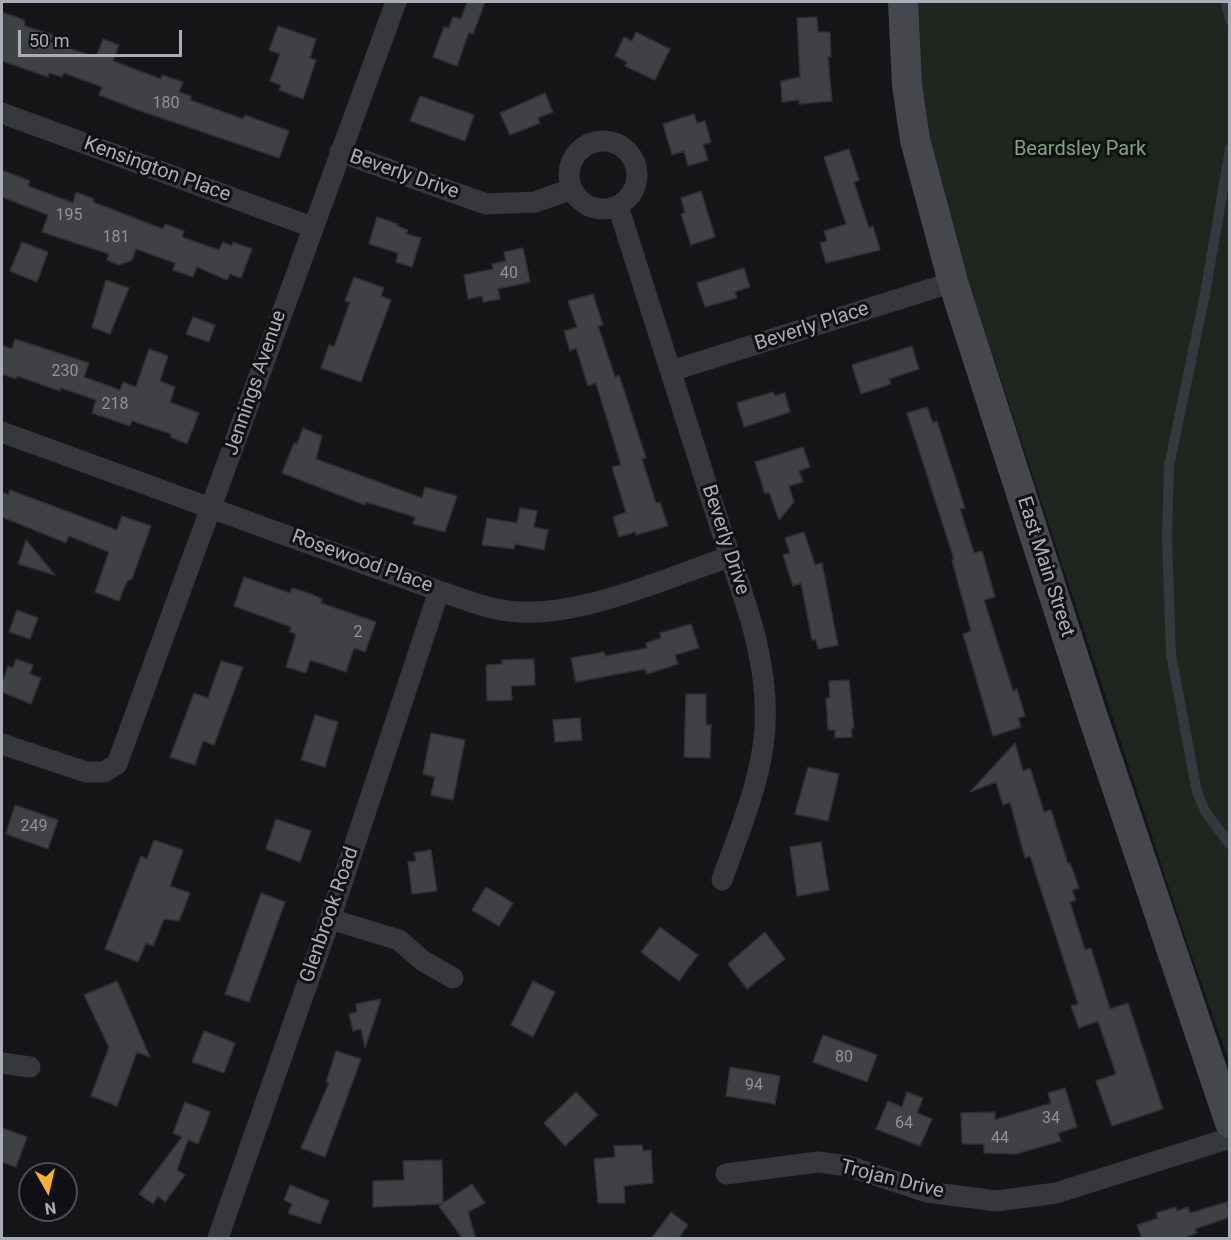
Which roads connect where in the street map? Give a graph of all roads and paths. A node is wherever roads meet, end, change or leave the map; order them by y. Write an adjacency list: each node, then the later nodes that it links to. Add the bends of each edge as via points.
1 (396, 2): 7 (street, Jennings Avenue)
2 (903, 2): 11 (main road, East Main Street, via 907,85 915,140)
3 (1226, 2): 4 (lane)
4 (1230, 20)
5 (2, 113): 10 (street, Kensington Place)
6 (1230, 149): 18 (lane, via 1169,466 1167,538 1171,654 1197,792 1205,811)
7 (340, 152): 8 (street, Beverly Drive, via 486,204 536,202); 10 (street, Jennings Avenue)
8 (572, 189): 9 (street, via 586,204 597,208); 9 (street, via 570,166 582,147 604,140 615,142 633,157 638,179 634,190)
9 (618, 206): 12 (street, Beverly Drive)
10 (312, 227): 14 (street, Jennings Avenue)
11 (952, 282): 12 (street, Beverly Place); 24 (main road, East Main Street)
12 (671, 371): 15 (street, Beverly Drive)
13 (2, 432): 14 (street, Rosewood Place)
14 (212, 507): 16 (street, Rosewood Place); 17 (street, Jennings Avenue, via 117,764 104,772 86,772)
15 (729, 556): 16 (street, Rosewood Place, via 608,598 536,612 497,609); 19 (street, Beverly Drive, via 758,639 765,727 762,760)
16 (439, 591): 20 (street, Glenbrook Road)
17 (2, 744)
18 (1230, 845)
19 (722, 880)
20 (330, 919): 21 (street, via 399,940 423,961); 27 (street, Glenbrook Road)
21 (453, 978)
22 (2, 1063): 23 (street)
23 (30, 1067)
24 (1230, 1123)
25 (1230, 1138): 26 (street, Trojan Drive, via 1056,1193 997,1201 927,1192 848,1166 818,1162)
26 (726, 1174)
27 (218, 1239)

